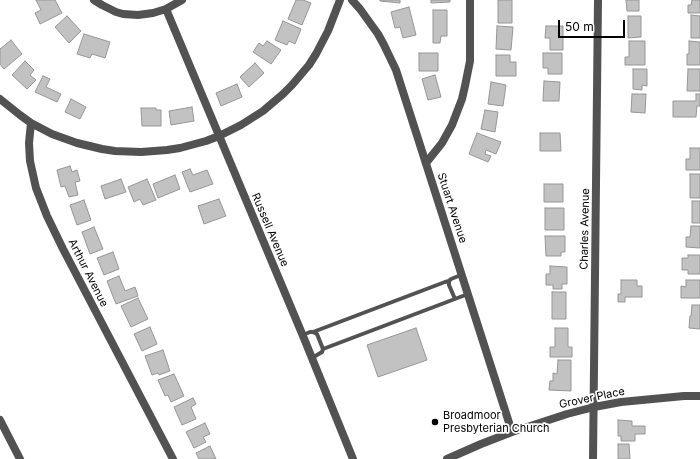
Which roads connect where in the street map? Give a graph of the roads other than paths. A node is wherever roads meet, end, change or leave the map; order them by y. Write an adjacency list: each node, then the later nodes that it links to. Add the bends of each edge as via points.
1 (94, 0): 7 (street, via 123,14 138,15)
2 (182, 0): 7 (street)
3 (340, 0): 10 (street, via 316,54 292,85 263,111)
4 (352, 0): 11 (street, Stuart Avenue, via 378,34 396,70)
5 (470, 0): 11 (street, via 470,61 464,92 452,125)
6 (598, 0): 21 (street, Charles Avenue)
7 (166, 9): 10 (street, Russell Avenue)
8 (0, 99): 9 (street)
9 (31, 123): 10 (street, via 77,143 115,151 168,150); 25 (street, Arthur Avenue, via 30,161 36,188 47,216)
10 (219, 136): 17 (street, Russell Avenue)
11 (426, 163): 12 (street, Stuart Avenue)
12 (462, 275): 13 (lane); 14 (street, Stuart Avenue)
13 (449, 281): 15 (lane); 16 (lane)
14 (468, 294): 15 (lane); 23 (street, Stuart Avenue)
15 (455, 299): 18 (lane)
16 (313, 332): 17 (lane); 18 (lane, via 318,335)
17 (302, 336): 19 (street, Russell Avenue)
18 (323, 349): 19 (lane)
19 (312, 358): 26 (street, Russell Avenue)
20 (700, 396): 21 (street, Grover Place, via 636,400)
21 (594, 407): 23 (street, Grover Place); 28 (street, Charles Avenue)
22 (0, 420): 24 (street)
23 (512, 432): 27 (street, Grover Place)
24 (20, 459)
25 (173, 459)
26 (353, 459)
27 (448, 459)
28 (593, 459)

